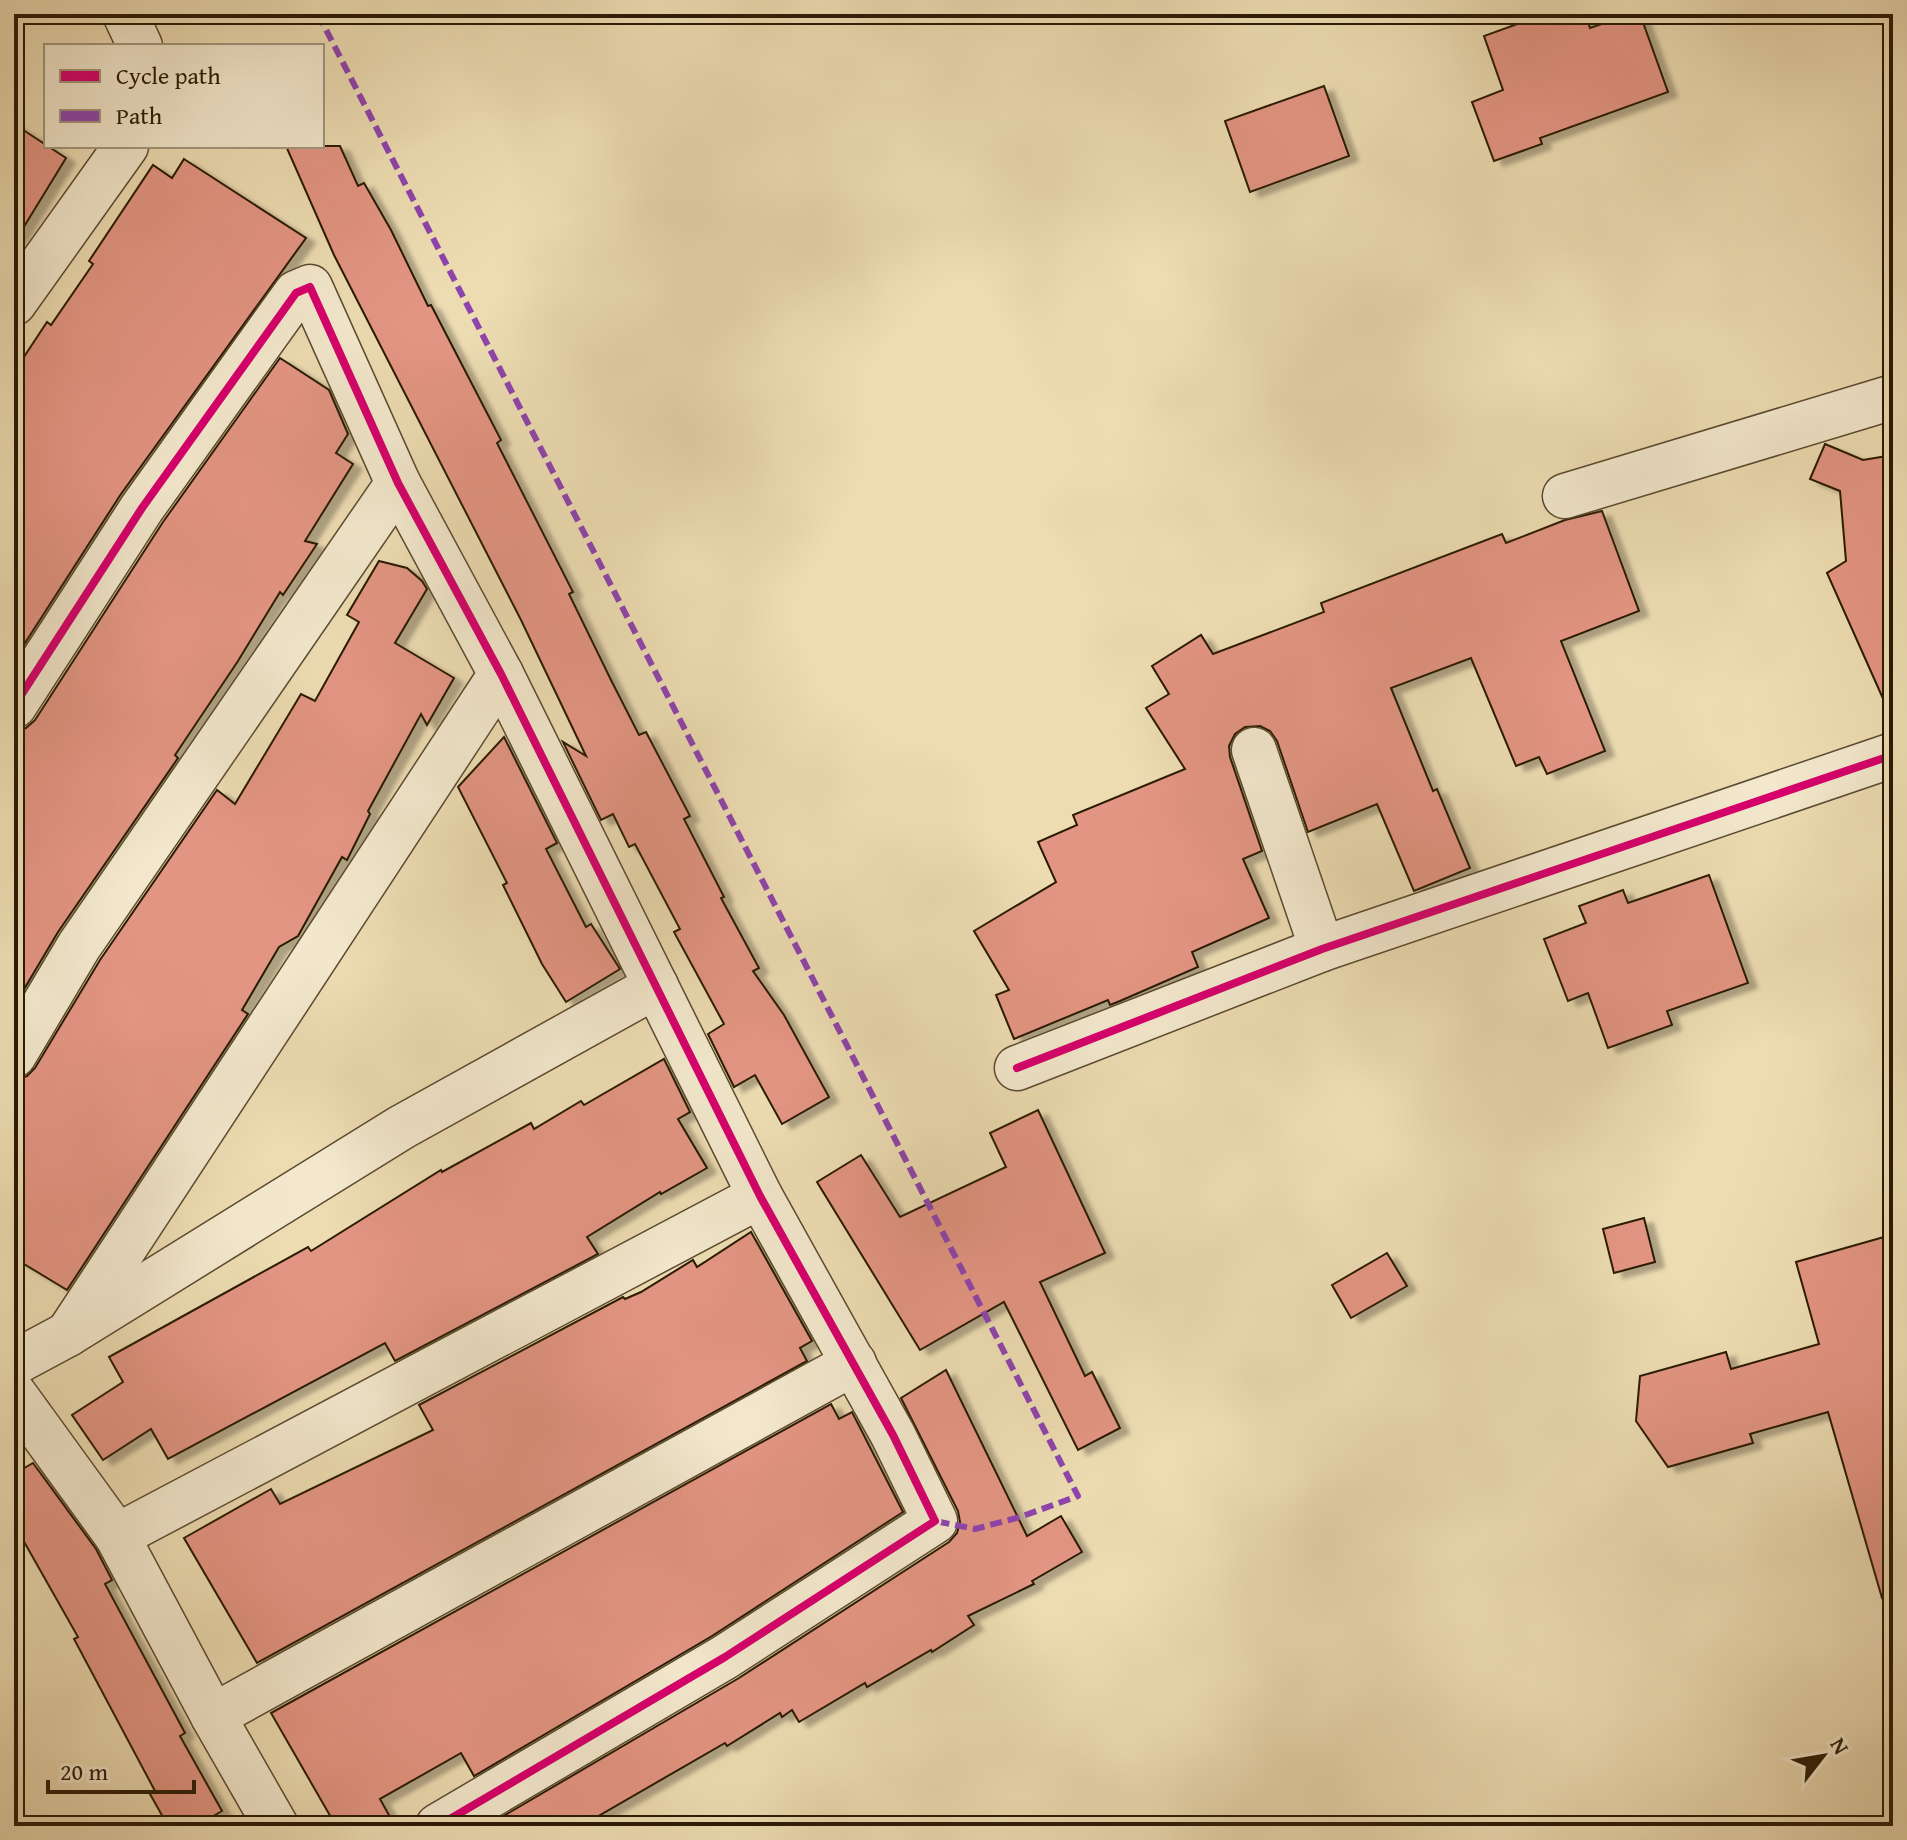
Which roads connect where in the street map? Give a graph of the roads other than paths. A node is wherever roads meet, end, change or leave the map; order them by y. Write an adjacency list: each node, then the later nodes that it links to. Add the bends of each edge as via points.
1 (125, 14): 2 (street)
2 (139, 44)
3 (125, 148): 4 (street)
4 (14, 303)
5 (1893, 397): 7 (street)
6 (398, 483): 8 (street); 9 (street, via 314,291 301,289 142,508); 14 (street, via 79,946)
7 (1565, 496)
8 (501, 674): 13 (street); 17 (street)
9 (14, 706)
10 (1254, 750): 12 (street)
11 (1893, 755): 12 (street)
12 (1322, 949): 15 (street)
13 (656, 986): 16 (street); 17 (street, via 402,1127)
14 (14, 1055)
15 (1017, 1068)
16 (760, 1196): 19 (street); 21 (street)
17 (68, 1334): 18 (street)
18 (14, 1363)
19 (854, 1363): 22 (street); 24 (street, via 935,1521 725,1657)
20 (14, 1394): 21 (street)
21 (117, 1536): 22 (street)
22 (213, 1716): 23 (street)
23 (276, 1826)
24 (438, 1826)

